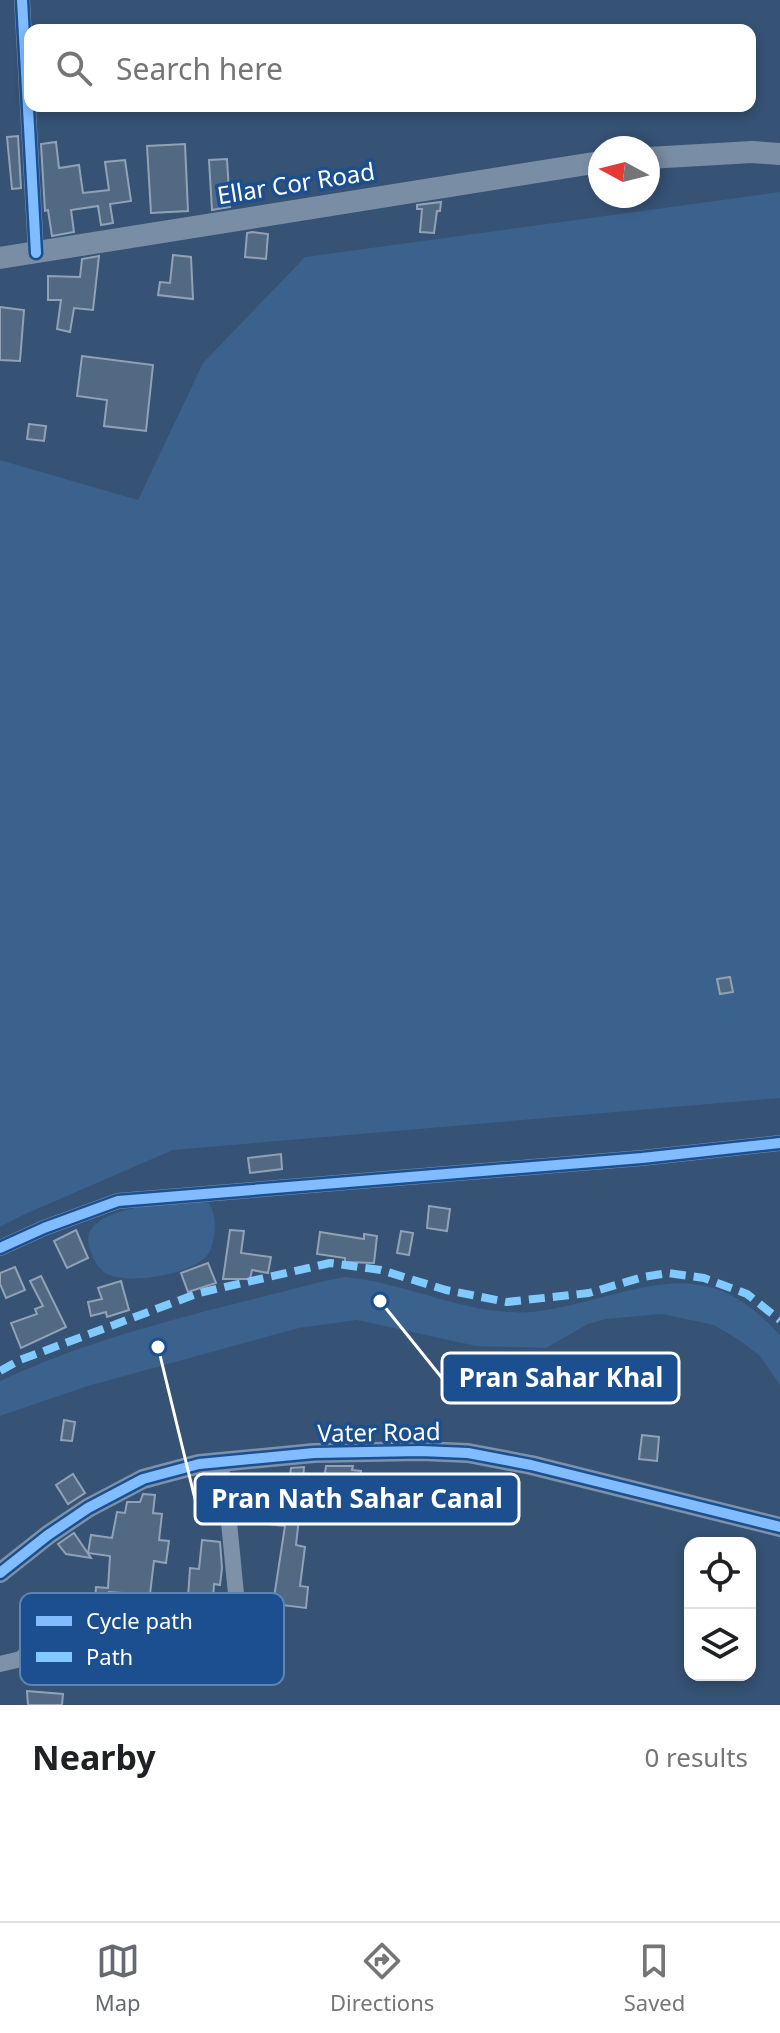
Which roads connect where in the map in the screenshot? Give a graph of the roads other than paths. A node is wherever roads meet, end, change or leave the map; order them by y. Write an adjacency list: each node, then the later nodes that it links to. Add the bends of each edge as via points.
1 (22, 0): 2 (street)
2 (24, 36)
3 (28, 112): 7 (street)
4 (780, 154): 5 (main road)
5 (660, 157)
6 (588, 164): 7 (main road, Ellar Cor Road)
7 (36, 253): 8 (main road, Ellar Cor Road)
8 (0, 258)
9 (780, 1143): 10 (street, via 118,1201)
10 (0, 1248)
11 (220, 1462): 12 (street, Vater Road, via 314,1453 468,1453); 13 (street, Vater Road, via 143,1479 88,1508); 14 (street)
12 (780, 1527)
13 (0, 1573)
14 (236, 1593)
15 (20, 1659): 16 (street)
16 (0, 1664)

